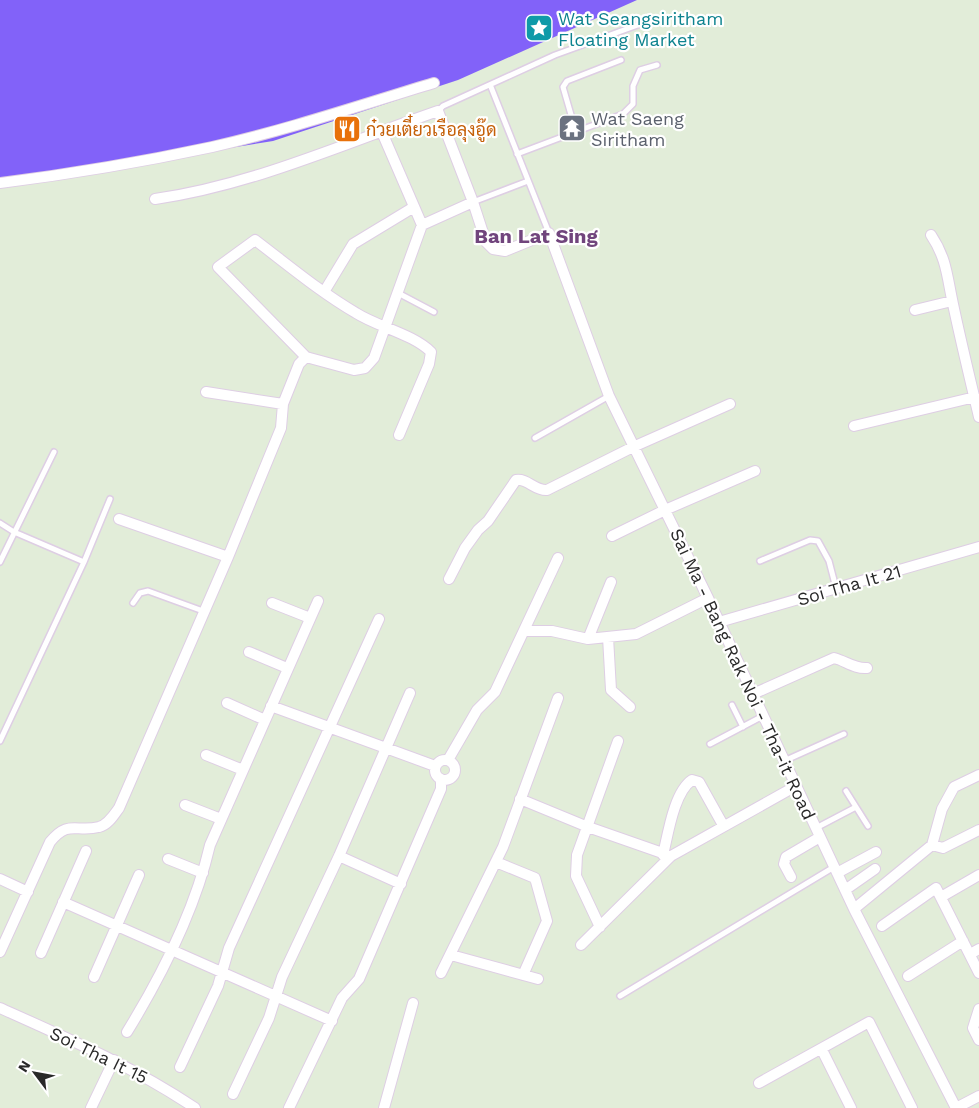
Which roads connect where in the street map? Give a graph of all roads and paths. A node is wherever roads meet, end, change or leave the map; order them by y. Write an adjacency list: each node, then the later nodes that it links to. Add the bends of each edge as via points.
1 (646, 22): 6 (lane, via 555,55)
2 (620, 60): 8 (lane, via 567,81 563,87)
3 (657, 65): 8 (lane, via 640,70 636,76 630,109)
4 (434, 83): 11 (street, via 261,135 141,161)
5 (491, 87): 9 (lane)
6 (438, 111): 7 (street); 13 (street)
7 (381, 130): 12 (street, via 255,177 198,193); 14 (street)
8 (576, 132): 9 (lane)
9 (517, 154): 10 (lane)
10 (528, 181): 13 (lane); 16 (lane)
11 (0, 183)
12 (155, 199)
13 (473, 202): 15 (street); 16 (street, via 486,242 493,249 505,250)
14 (414, 207): 15 (street); 18 (street, via 353,244)
15 (422, 226): 19 (street)
16 (549, 233): 26 (street, Sai Ma - Bang Rak Noi - Tha-it Road)
17 (931, 235): 20 (street, via 947,266)
18 (324, 292): 23 (street); 24 (street, via 255,240 218,267)
19 (398, 293): 22 (lane); 23 (street)
20 (952, 301): 21 (street); 27 (street)
21 (914, 310)
22 (434, 312)
23 (385, 328): 24 (street, via 374,358 365,368 354,370); 32 (street, via 431,352)
24 (306, 357): 28 (street, via 299,364)
25 (206, 392): 28 (street)
26 (608, 396): 33 (lane); 34 (street, Sai Ma - Bang Rak Noi - Tha-it Road)
27 (974, 397): 30 (street); 31 (street)
28 (283, 404): 44 (street, via 281,428)
29 (730, 404): 34 (street)
30 (979, 417)
31 (854, 426)
32 (399, 435)
33 (534, 438)
34 (633, 447): 38 (street, Sai Ma - Bang Rak Noi - Tha-it Road); 49 (street, via 547,490 516,480 465,548)
35 (54, 452): 41 (lane)
36 (755, 471): 38 (street)
37 (110, 499): 48 (lane)
38 (665, 510): 42 (street); 52 (street, Sai Ma - Bang Rak Noi - Tha-it Road)
39 (119, 519): 44 (street)
40 (0, 523): 41 (lane)
41 (14, 532): 47 (lane); 48 (lane)
42 (612, 536)
43 (979, 547): 51 (street, Soi Tha It 21)
44 (228, 557): 56 (street)
45 (558, 558): 60 (street)
46 (760, 561): 51 (lane, via 810,540 818,541 829,561)
47 (0, 562)
48 (84, 562): 78 (lane)
49 (449, 579)
50 (610, 582): 62 (street)
51 (836, 589): 59 (street, Soi Tha It 21)
52 (708, 598): 59 (street, Sai Ma - Bang Rak Noi - Tha-it Road); 61 (street, via 636,634)
53 (318, 601): 57 (street)
54 (133, 603): 56 (lane, via 140,594 148,591)
55 (272, 603): 57 (street)
56 (203, 611): 116 (street, via 119,808 107,823 99,827 67,827 58,832 50,842)
57 (310, 618): 64 (street)
58 (379, 619): 76 (street)
59 (719, 622): 67 (street, Sai Ma - Bang Rak Noi - Tha-it Road)
60 (524, 631): 62 (street, via 552,631); 83 (street, via 495,692 477,710)
61 (608, 637): 62 (street); 72 (street, via 611,690)
62 (588, 639)
63 (249, 652): 64 (street)
64 (288, 668): 71 (street)
65 (867, 668): 67 (street, via 858,668 834,658)
66 (410, 693): 81 (street)
67 (753, 694): 73 (street, Sai Ma - Bang Rak Noi - Tha-it Road)
68 (558, 698): 91 (street)
69 (227, 703): 74 (street)
70 (732, 705): 75 (lane)
71 (271, 706): 74 (street); 76 (street)
72 (630, 707)
73 (763, 716): 75 (lane); 84 (street, Sai Ma - Bang Rak Noi - Tha-it Road)
74 (265, 720): 86 (street)
75 (743, 727): 80 (lane)
76 (331, 729): 81 (street); 131 (street, via 229,948)
77 (844, 734): 84 (lane)
78 (0, 741)
79 (618, 741): 96 (street)
80 (710, 744)
81 (386, 749): 85 (street); 104 (street)
82 (206, 755): 86 (street)
83 (448, 760): 85 (street, via 439,761); 88 (street, via 455,772 449,779)
84 (784, 761): 89 (street, Sai Ma - Bang Rak Noi - Tha-it Road)
85 (435, 766): 88 (street)
86 (243, 770): 94 (street)
87 (979, 775): 100 (street, via 954,787 942,809)
88 (441, 779): 114 (street, via 441,789)
89 (796, 786): 95 (street); 99 (street, Sai Ma - Bang Rak Noi - Tha-it Road)
90 (846, 791): 93 (lane)
91 (520, 799): 96 (street); 106 (street)
92 (185, 805): 94 (street)
93 (856, 807): 97 (lane); 99 (lane)
94 (221, 819): 109 (street)
95 (723, 825): 103 (street); 103 (street, via 699,782 692,780 683,786 670,825)
96 (588, 826): 103 (street); 122 (street, via 575,867 576,876)
97 (868, 826)
98 (979, 830): 100 (street, via 943,848)
99 (818, 833): 108 (street, Sai Ma - Bang Rak Noi - Tha-it Road); 112 (street, via 786,857 784,864)
100 (932, 845): 119 (street)
101 (86, 851): 118 (street)
102 (876, 852): 108 (street)
103 (667, 855): 122 (street)
104 (339, 856): 114 (street); 138 (street)
105 (168, 859): 109 (street)
106 (496, 862): 129 (street); 134 (street, via 536,878 546,921)
107 (875, 869): 115 (street)
108 (835, 870): 115 (street, Sai Ma - Bang Rak Noi - Tha-it Road); 139 (lane)
109 (203, 873): 125 (street)
110 (139, 875): 120 (street)
111 (979, 875): 117 (street)
112 (791, 877)
113 (0, 879): 116 (street)
114 (401, 884): 143 (street, via 359,979 342,998)
115 (845, 890): 119 (street, Sai Ma - Bang Rak Noi - Tha-it Road)
116 (28, 892): 127 (street)
117 (941, 897): 121 (street, via 936,888); 123 (street)
118 (63, 902): 120 (street); 128 (street)
119 (854, 909): 160 (street, Sai Ma - Bang Rak Noi - Tha-it Road)
120 (116, 926): 125 (street); 136 (street)
121 (882, 926)
122 (600, 927): 124 (street)
123 (963, 941): 130 (street); 135 (street)
124 (581, 945)
125 (171, 949): 131 (street); 145 (street)
126 (979, 949): 130 (street)
127 (0, 952)
128 (41, 953)
129 (451, 954): 132 (street); 134 (street)
130 (970, 954): 133 (street)
131 (223, 972): 138 (street); 149 (street)
132 (441, 973)
133 (979, 973)
134 (523, 975): 137 (street)
135 (908, 976)
136 (94, 977)
137 (538, 980)
138 (275, 996): 143 (street); 151 (street, via 269,1018)
139 (620, 996)
140 (413, 1003): 157 (street)
141 (0, 1008): 148 (street, Soi Tha It 15)
142 (979, 1009): 144 (street)
143 (332, 1021): 156 (street)
144 (976, 1026): 146 (street)
145 (127, 1032)
146 (979, 1040)
147 (822, 1050): 150 (street); 158 (street); 159 (street, via 869,1022)
148 (114, 1060): 153 (street, Soi Tha It 15, via 157,1082); 154 (street)
149 (180, 1067)
150 (759, 1083)
151 (233, 1094)
152 (979, 1096): 160 (street)
153 (181, 1104): 155 (street, Soi Tha It 15)
154 (91, 1108)
155 (195, 1108)
156 (289, 1108)
157 (384, 1108)
158 (851, 1108)
159 (912, 1108)
160 (956, 1108)

